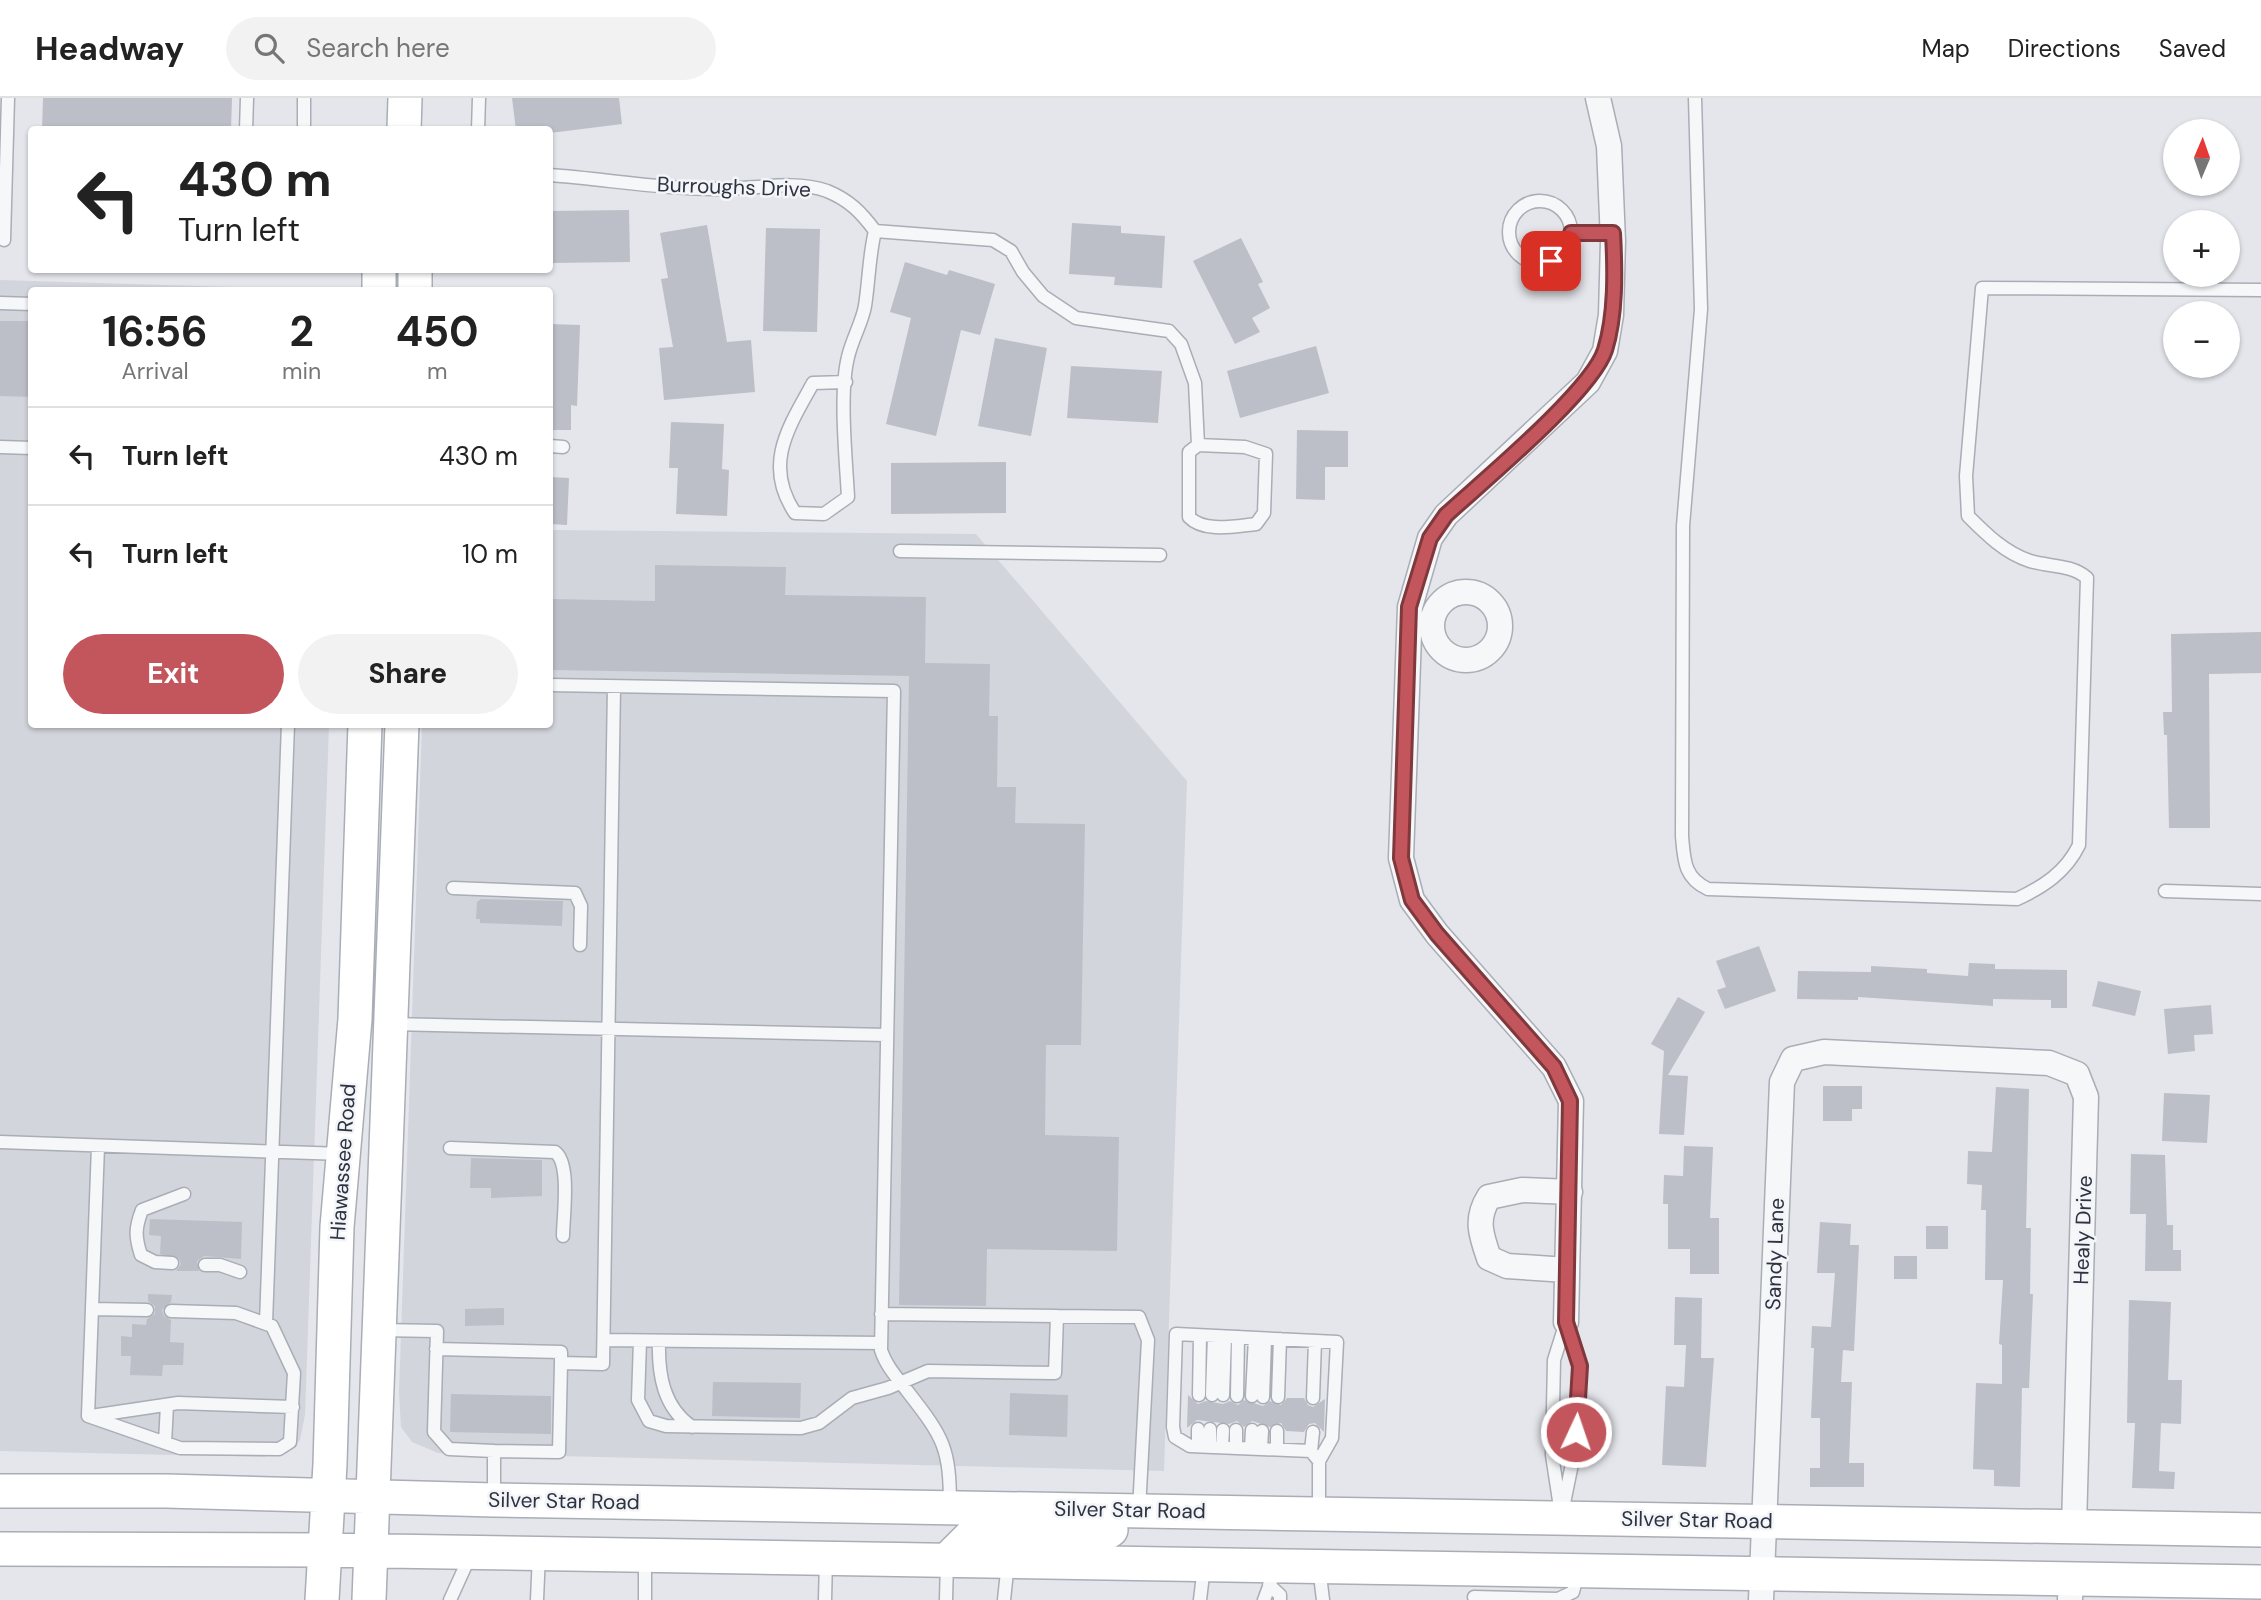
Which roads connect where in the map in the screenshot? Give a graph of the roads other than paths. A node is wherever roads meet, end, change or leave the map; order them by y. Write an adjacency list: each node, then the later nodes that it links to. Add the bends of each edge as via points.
1 (8, 98): 16 (lane)
2 (247, 98): 8 (lane)
3 (304, 98): 9 (lane)
4 (405, 98): 10 (main road)
5 (479, 98): 11 (lane)
6 (1598, 98): 15 (street, via 1609,146)
7 (1695, 98): 17 (lane, via 1701,309 1683,526 1682,836 1684,867 1696,883 1708,889 2017,899 2044,887 2073,858 2079,845 2087,578 2079,570 2028,561 1992,541 1968,516 1966,476 1982,288)
8 (246, 126)
9 (303, 126)
10 (404, 126)
11 (478, 126)
12 (553, 176): 13 (lane, Burroughs Drive, via 664,188 825,190 858,207)
13 (875, 231): 20 (lane, via 864,307 847,358); 21 (lane, via 993,240 1011,251 1043,296 1076,318 1169,331 1181,344 1195,383)
14 (1571, 233): 14 (lane, via 1562,210 1540,201 1518,210 1508,232 1517,254 1539,264 1562,254); 15 (lane)
15 (1613, 233): 46 (street, via 1611,316 1605,351 1588,382 1446,515 1430,538 1409,607 1420,628 1401,858 1412,900 1554,1067 1570,1101)
16 (4, 240)
17 (2261, 290)
18 (0, 303): 19 (lane)
19 (28, 304)
20 (846, 382): 20 (lane, via 848,497 824,514 795,513 783,495 779,459 788,428 813,383)
21 (1198, 445): 21 (lane, via 1189,452 1189,517 1194,523 1218,528 1256,524 1264,513 1266,454 1245,447)
22 (553, 446): 24 (lane)
23 (0, 447): 25 (lane)
24 (563, 447)
25 (28, 448)
26 (900, 551): 27 (lane)
27 (1160, 555)
28 (553, 685): 29 (lane)
29 (614, 687): 38 (lane); 39 (lane, via 894,691)
30 (288, 728): 44 (lane)
31 (365, 728): 45 (main road, Hiawassee Road, via 355,1019)
32 (402, 728): 37 (main road, Hiawassee Road)
33 (453, 888): 36 (lane, via 575,893 581,906)
34 (2165, 891): 35 (lane)
35 (2261, 894)
36 (580, 945)
37 (390, 1024): 38 (lane); 60 (main road, Hiawassee Road)
38 (609, 1031): 39 (lane); 65 (lane)
39 (887, 1035): 56 (lane)
40 (1940, 1059): 100 (street, Sandy Lane, via 1824,1052 1793,1059 1782,1082); 101 (street, Healy Drive, via 2049,1063 2077,1074 2086,1097)
41 (0, 1142): 42 (lane)
42 (98, 1146): 44 (lane); 53 (lane)
43 (450, 1148): 48 (lane, via 559,1155 564,1168)
44 (273, 1152): 45 (lane); 59 (lane)
45 (343, 1154): 93 (main road, Hiawassee Road)
46 (1570, 1192): 51 (street); 51 (street, via 1522,1190 1489,1197 1479,1231 1489,1258 1507,1265)
47 (184, 1194): 49 (lane, via 142,1210 136,1225 141,1255)
48 (563, 1236)
49 (172, 1263)
50 (205, 1265): 52 (lane)
51 (1567, 1270): 58 (street)
52 (240, 1272)
53 (92, 1308): 54 (lane); 79 (lane)
54 (147, 1310)
55 (171, 1311): 59 (lane, via 236,1313)
56 (881, 1314): 57 (lane); 69 (lane)
57 (1057, 1316): 72 (lane, via 1055,1373 937,1369); 97 (lane, via 1139,1317 1149,1340)
58 (1566, 1322): 99 (lane, via 1554,1360 1552,1455); 99 (lane, via 1580,1366 1574,1454)
59 (266, 1323): 78 (lane, via 272,1326 294,1373)
60 (380, 1330): 70 (lane, via 437,1331); 94 (main road, Hiawassee Road)
61 (1200, 1336): 62 (lane); 62 (lane, via 1211,1395); 86 (lane, via 1176,1334 1172,1427 1175,1437 1190,1446)
62 (1226, 1337): 63 (lane); 73 (lane)
63 (1260, 1338): 64 (lane); 74 (lane)
64 (1280, 1339): 68 (lane); 75 (lane)
65 (604, 1340): 66 (lane); 71 (lane, via 603,1364)
66 (640, 1341): 67 (lane); 80 (lane, via 638,1400 644,1414 654,1424)
67 (659, 1341): 69 (lane); 80 (lane, via 661,1381 674,1412)
68 (1315, 1341): 76 (lane); 91 (lane, via 1337,1342 1332,1438)
69 (881, 1343): 72 (lane, via 883,1358)
70 (436, 1349): 71 (lane, via 561,1352); 90 (lane, via 433,1432 443,1446 456,1451)
71 (561, 1363): 90 (lane, via 559,1452)
72 (900, 1382): 80 (lane, via 852,1398 810,1427); 96 (lane, via 945,1446)
73 (1237, 1396)
74 (1258, 1397)
75 (1278, 1397)
76 (1313, 1398)
77 (166, 1405): 78 (lane); 79 (lane); 85 (lane)
78 (293, 1407): 85 (lane, via 290,1442 279,1449 180,1448)
79 (88, 1416): 85 (lane)
80 (693, 1427)
81 (1217, 1429): 86 (lane); 86 (lane); 87 (lane)
82 (1257, 1430): 88 (lane)
83 (1277, 1431): 89 (lane)
84 (1313, 1432): 91 (lane)
85 (165, 1443)
86 (1210, 1446): 87 (lane)
87 (1236, 1447): 88 (lane)
88 (1256, 1448): 89 (lane)
89 (1277, 1448): 91 (lane)
90 (494, 1451): 95 (lane)
91 (1315, 1456): 98 (lane)
92 (0, 1491): 93 (main road, Silver Star Road)
93 (329, 1496): 94 (main road, Silver Star Road); 104 (main road, Hiawassee Road)
94 (374, 1497): 95 (main road, Silver Star Road); 105 (main road, Hiawassee Road)
95 (494, 1500): 96 (main road, Silver Star Road)
96 (950, 1507): 97 (main road, Silver Star Road)
97 (1139, 1511): 98 (main road, Silver Star Road); 110 (main road, via 1106,1533 982,1531)
98 (1319, 1514): 99 (main road, Silver Star Road)
99 (1561, 1518): 100 (main road, Silver Star Road)
100 (1764, 1521): 101 (main road, Silver Star Road); 116 (street, Sandy Lane)
101 (2074, 1527): 102 (main road, Silver Star Road)
102 (2261, 1531)
103 (0, 1549): 104 (main road)
104 (324, 1550): 105 (main road); 119 (main road, Hiawassee Road)
105 (372, 1551): 106 (main road); 120 (main road, Hiawassee Road)
106 (471, 1553): 107 (main road); 121 (lane)
107 (538, 1554): 108 (main road); 122 (lane)
108 (645, 1556): 109 (main road); 123 (lane)
109 (826, 1558): 110 (main road); 124 (lane)
110 (947, 1560): 111 (main road); 125 (lane)
111 (1008, 1561): 112 (main road); 126 (lane)
112 (1205, 1565): 114 (main road); 127 (lane)
113 (1318, 1567): 114 (main road); 117 (main road); 130 (lane)
114 (1273, 1576): 128 (lane); 129 (lane)
115 (2261, 1582): 118 (main road)
116 (1761, 1587): 117 (main road, via 1578,1571); 118 (main road)
117 (1475, 1589)
118 (2071, 1589)
119 (323, 1600)
120 (369, 1600)
121 (450, 1600)
122 (537, 1600)
123 (645, 1600)
124 (825, 1600)
125 (946, 1600)
126 (1003, 1600)
127 (1200, 1600)
128 (1264, 1600)
129 (1280, 1600)
130 (1323, 1600)

